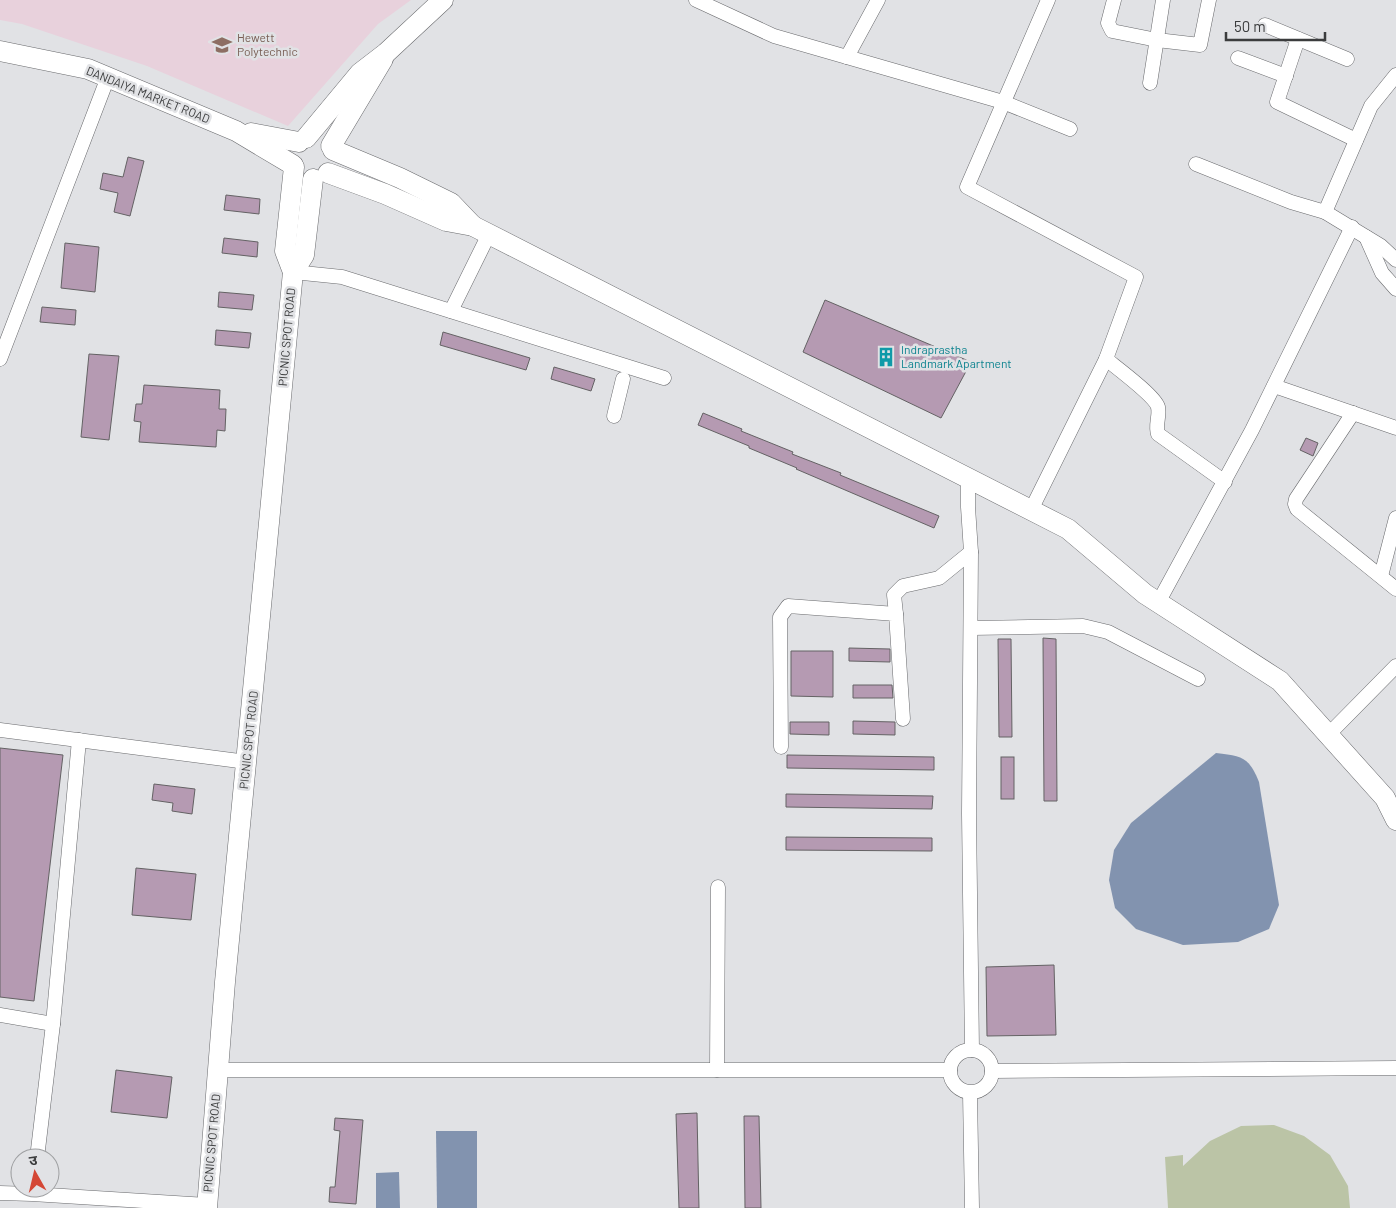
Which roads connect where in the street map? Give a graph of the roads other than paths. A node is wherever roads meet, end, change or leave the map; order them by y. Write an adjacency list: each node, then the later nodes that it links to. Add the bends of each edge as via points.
1 (443, 0): 13 (street)
2 (696, 0): 8 (street)
3 (878, 0): 14 (street)
4 (1048, 0): 21 (street)
5 (1114, 0): 11 (street, via 1108,23 1112,31)
6 (1163, 0): 11 (street)
7 (1209, 0): 11 (street, via 1200,45)
8 (724, 6): 14 (street, via 774,36)
9 (1265, 25): 10 (street)
10 (1298, 39): 16 (street); 18 (street)
11 (1157, 40): 20 (street)
12 (0, 51): 19 (street, DANDAIYA MARKET ROAD, via 88,69)
13 (386, 53): 24 (street, via 360,73); 26 (street)
14 (847, 57): 21 (street)
15 (1238, 58): 18 (street)
16 (1346, 59)
17 (1396, 75): 25 (street, via 1371,106)
18 (1286, 76): 25 (street, via 1277,102)
19 (108, 77): 23 (street, DANDAIYA MARKET ROAD); 38 (street)
20 (1150, 83)
21 (1003, 102): 22 (street); 39 (street, via 967,187 1136,277)
22 (1070, 129)
23 (236, 130): 24 (street); 28 (street)
24 (302, 140): 26 (street, via 317,137); 28 (street, via 292,153)
25 (1356, 140): 30 (street)
26 (332, 148): 29 (street, via 334,160); 32 (street, via 451,204)
27 (1196, 164): 30 (street)
28 (294, 166): 29 (street, via 302,176); 35 (street, PICNIC SPOT ROAD, via 285,251)
29 (320, 176): 32 (street, via 385,194 446,221); 35 (street, PICNIC SPOT ROAD, via 304,255)
30 (1325, 212): 31 (street)
31 (1352, 227): 33 (street); 42 (street)
32 (481, 230): 37 (street); 46 (street)
33 (1366, 237): 34 (street); 36 (street, via 1382,273)
34 (1396, 260)
35 (293, 272): 37 (street, via 342,277); 63 (street, PICNIC SPOT ROAD)
36 (1396, 289)
37 (451, 311): 40 (street)
38 (0, 359)
39 (1106, 359): 47 (street, via 1154,400 1158,409 1158,434); 48 (street)
40 (664, 378)
41 (623, 379): 44 (street)
42 (1274, 386): 43 (street); 47 (street)
43 (1353, 413): 45 (street); 51 (street, via 1294,504 1296,509)
44 (614, 416)
45 (1396, 428)
46 (968, 479): 48 (street); 50 (street)
47 (1225, 482): 53 (street)
48 (1031, 510): 53 (street, via 1068,529)
49 (1396, 518): 51 (street)
50 (971, 552): 54 (street, via 939,578 903,586 894,595); 55 (street)
51 (1381, 576): 52 (street)
52 (1396, 589)
53 (1158, 603): 60 (street, via 1280,681)
54 (896, 614): 58 (street); 62 (street, via 788,606 780,617)
55 (971, 628): 57 (street, via 1083,626 1108,632); 69 (street)
56 (1396, 666): 60 (street)
57 (1198, 679)
58 (903, 719)
59 (0, 730): 61 (street)
60 (1328, 735): 64 (street)
61 (79, 740): 63 (street); 68 (street)
62 (781, 747)
63 (247, 762): 71 (street, PICNIC SPOT ROAD)
64 (1390, 800): 65 (street)
65 (1396, 820)
66 (718, 888): 72 (street)
67 (0, 1015): 68 (street)
68 (53, 1024): 76 (street)
69 (972, 1050): 73 (street, via 957,1056); 74 (street, via 986,1057)
70 (1396, 1068): 74 (street)
71 (218, 1070): 72 (street); 78 (street, PICNIC SPOT ROAD)
72 (717, 1070): 73 (street)
73 (950, 1070): 75 (street, via 956,1086)
74 (992, 1070): 75 (street, via 986,1086)
75 (970, 1092): 79 (street)
76 (38, 1148)
77 (60, 1193): 78 (street)
78 (207, 1206)
79 (972, 1208)

